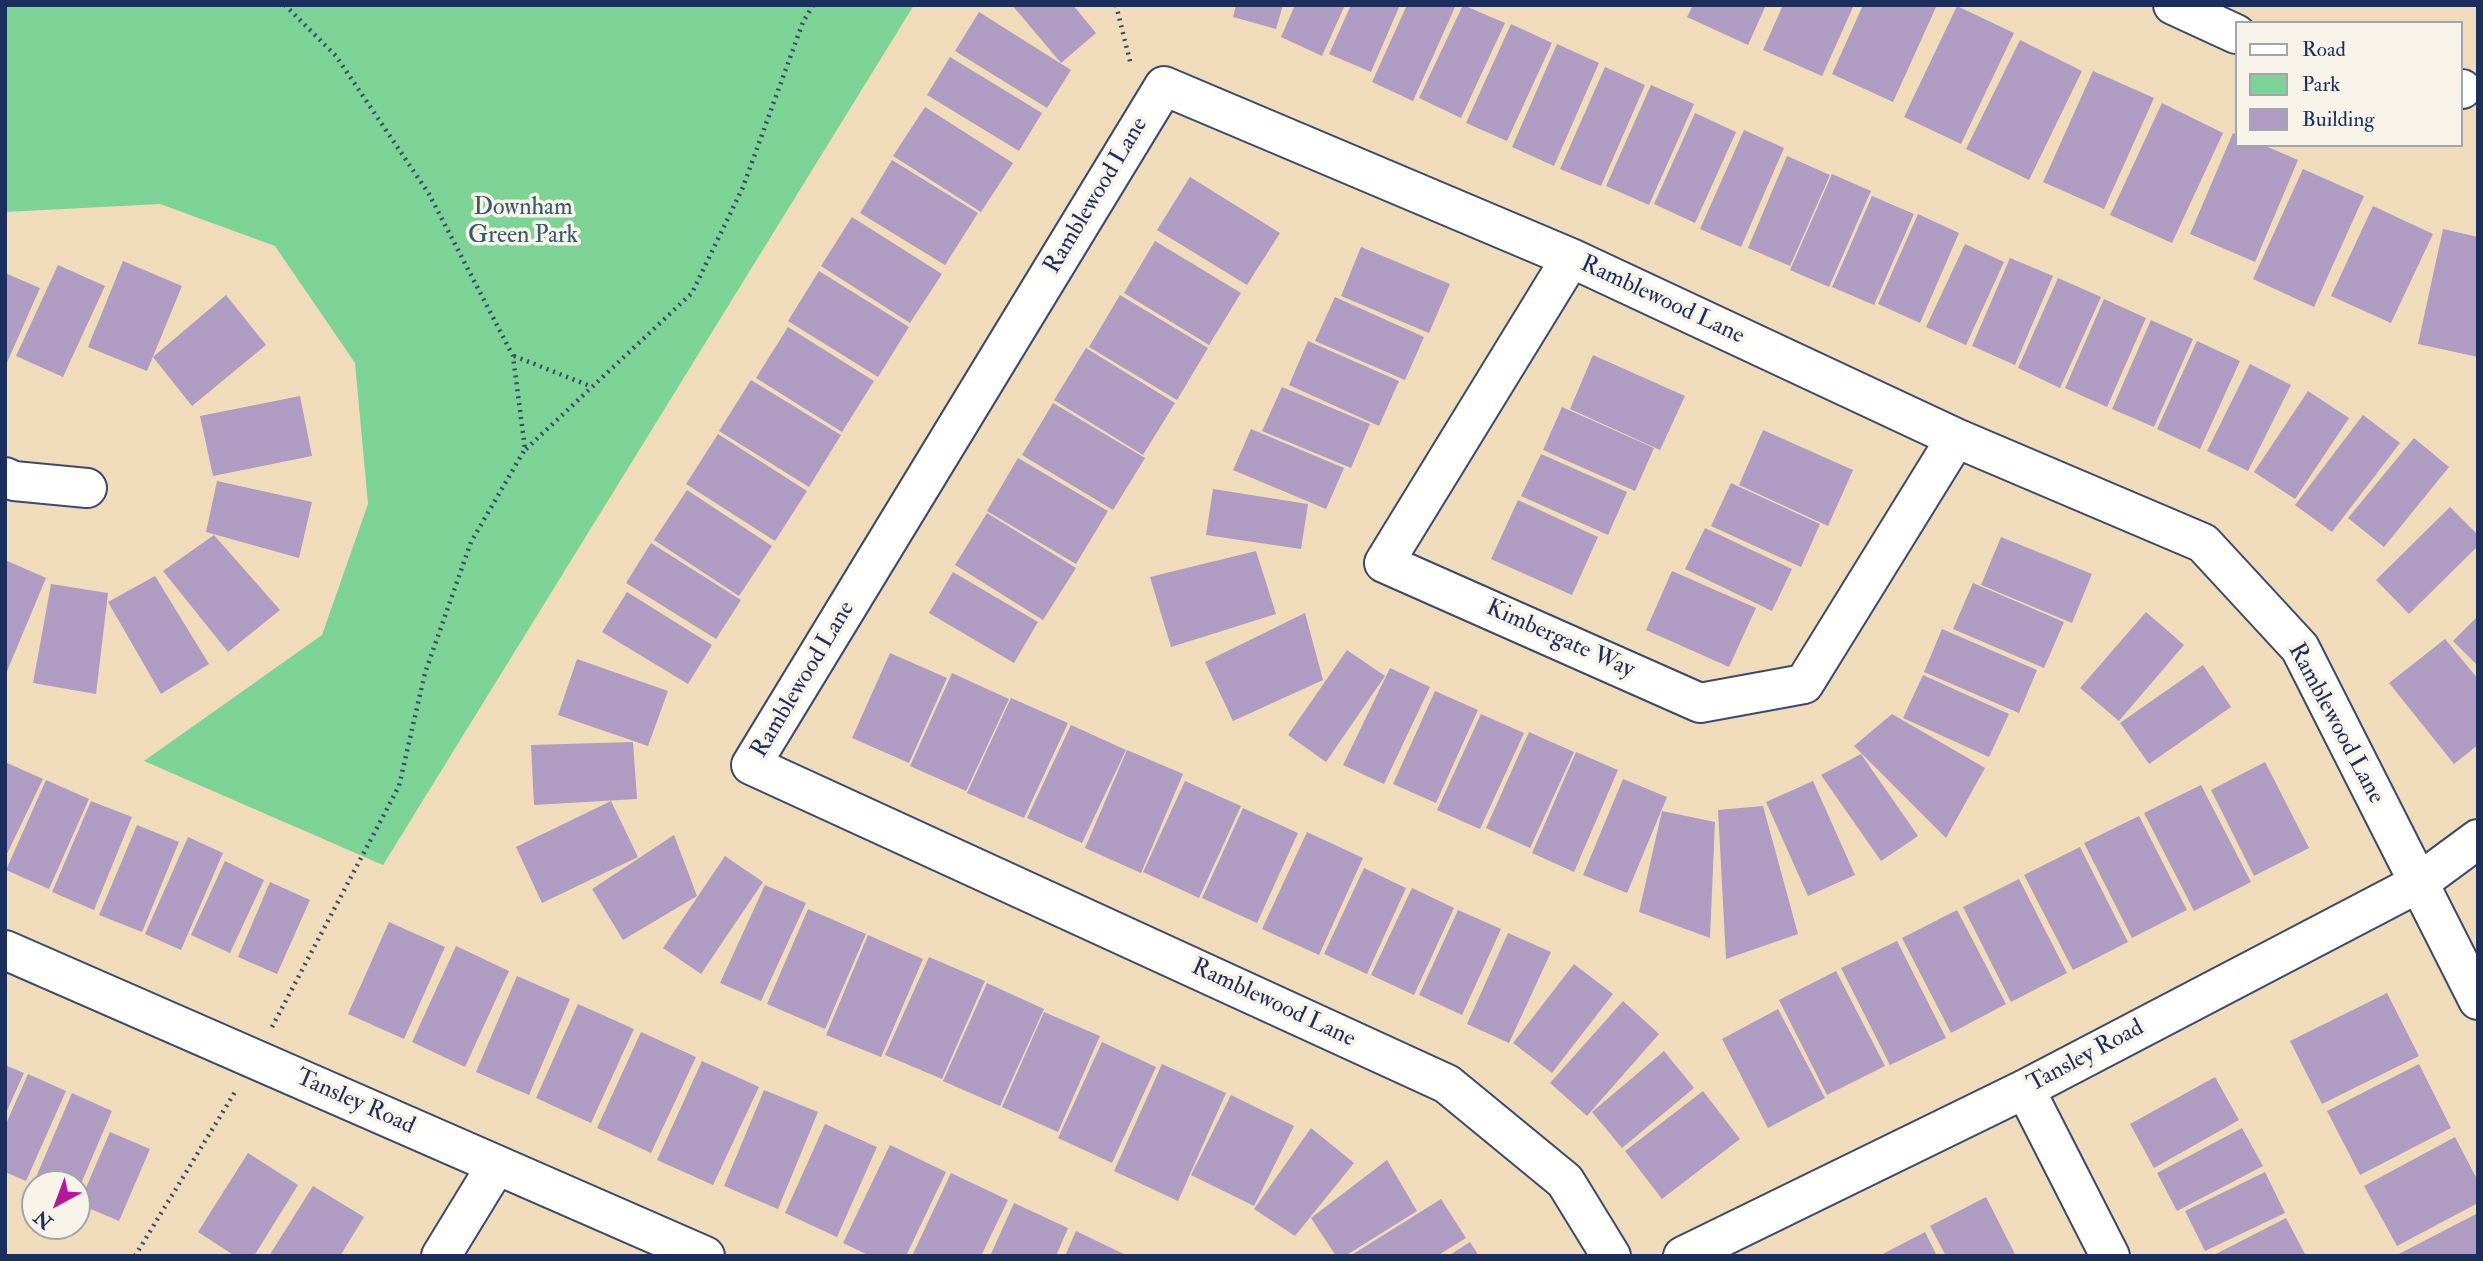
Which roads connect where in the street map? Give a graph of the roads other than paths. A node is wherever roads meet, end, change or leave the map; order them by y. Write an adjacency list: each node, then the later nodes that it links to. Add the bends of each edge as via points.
1 (2173, 5): 2 (street)
2 (2234, 33)
3 (1571, 258): 4 (street, Ramblewood Lane); 4 (street, Kimbergate Way, via 1384,563 1700,703 1804,684); 15 (street, Ramblewood Lane, via 1164,86 751,765 1447,1084 1565,1181)
4 (1956, 438): 8 (street, Ramblewood Lane, via 2203,543 2300,648)
5 (5, 477): 6 (street)
6 (87, 488)
7 (2478, 839): 8 (street, Tansley Road)
8 (2417, 884): 10 (street, Ramblewood Lane); 11 (street, Tansley Road)
9 (5, 950): 12 (street, Tansley Road)
10 (2478, 1000)
11 (2025, 1089): 16 (street, Tansley Road); 17 (street)
12 (496, 1166): 13 (street); 14 (street, Tansley Road)
13 (441, 1256)
14 (705, 1256)
15 (1611, 1256)
16 (1683, 1256)
17 (2110, 1256)

